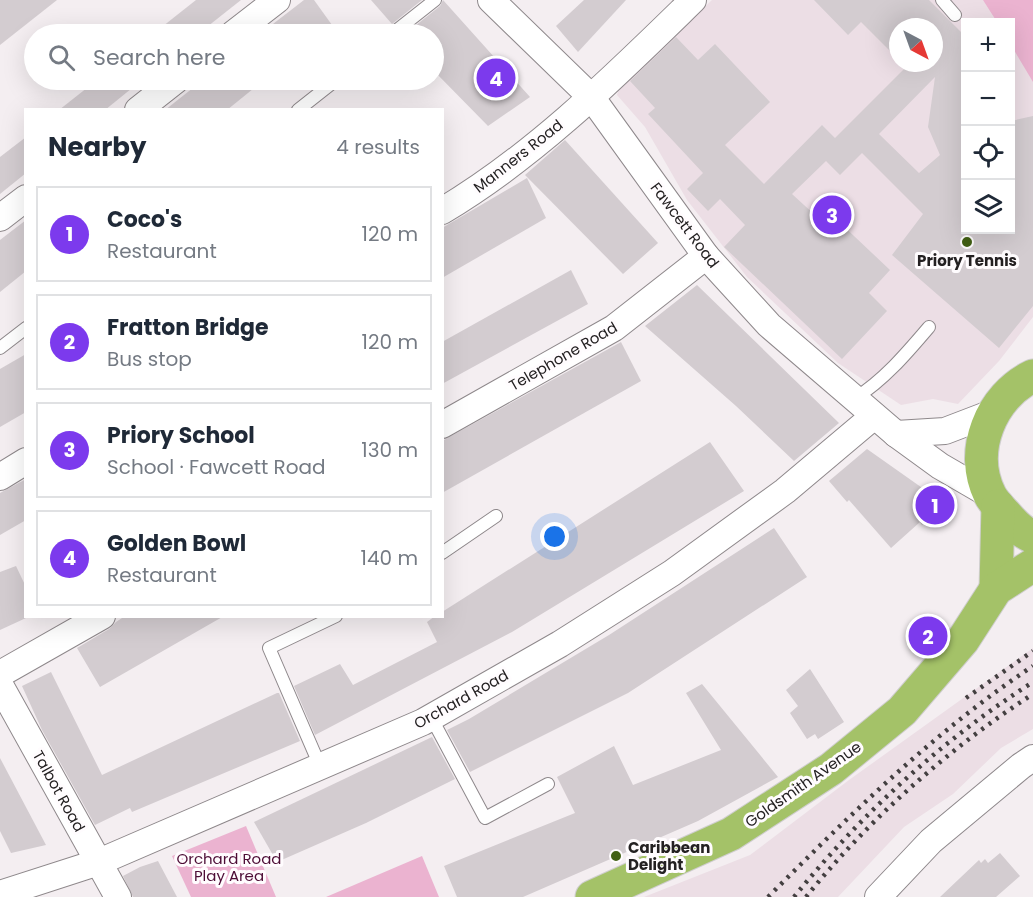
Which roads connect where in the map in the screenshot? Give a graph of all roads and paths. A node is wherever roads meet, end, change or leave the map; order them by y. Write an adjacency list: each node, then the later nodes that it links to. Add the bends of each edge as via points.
1 (277, 0): 7 (street)
2 (435, 0): 8 (lane)
3 (491, 0): 11 (street, Fawcett Road)
4 (693, 0): 11 (street, Manners Road)
5 (942, 0): 6 (lane)
6 (955, 15)
7 (247, 24)
8 (405, 24)
9 (163, 90): 12 (street)
10 (323, 90): 13 (lane)
11 (592, 98): 15 (street, Manners Road, via 481,189); 17 (street, Fawcett Road)
12 (141, 108)
13 (301, 108)
14 (24, 200): 16 (street)
15 (444, 210)
16 (0, 218)
17 (705, 256): 22 (street, Fawcett Road, via 769,325); 25 (street, Telephone Road, via 614,328)
18 (929, 327): 22 (lane, via 874,387)
19 (24, 330): 20 (lane)
20 (0, 348)
21 (1029, 374): 23 (main road)
22 (854, 399): 24 (street, Fawcett Road)
23 (992, 413): 26 (street, via 945,431); 29 (main road, via 982,450 983,473)
24 (874, 416): 26 (street, Fawcett Road); 39 (street, Orchard Road, via 785,491 672,573 560,644)
25 (444, 424)
26 (897, 435): 29 (street, Fawcett Road)
27 (24, 463): 28 (street)
28 (0, 477)
29 (994, 500): 31 (main road, via 1021,531); 34 (main road)
30 (496, 516): 32 (lane)
31 (1033, 537)
32 (444, 553)
33 (1033, 565): 34 (main road, Goldsmith Avenue)
34 (996, 589): 46 (main road, Goldsmith Avenue, via 963,640 902,711 831,769 732,834)
35 (98, 618): 37 (street)
36 (332, 618): 40 (lane, via 269,648)
37 (0, 674)
38 (0, 685): 43 (street, Talbot Road)
39 (431, 717): 40 (street, Orchard Road); 42 (lane, via 485,818)
40 (320, 766): 43 (street, Orchard Road)
41 (1029, 768): 47 (street, via 931,841)
42 (548, 784)
43 (99, 862): 44 (street, Orchard Road); 45 (street, Talbot Road)
44 (0, 894)
45 (118, 897)
46 (592, 897)
47 (878, 897)

